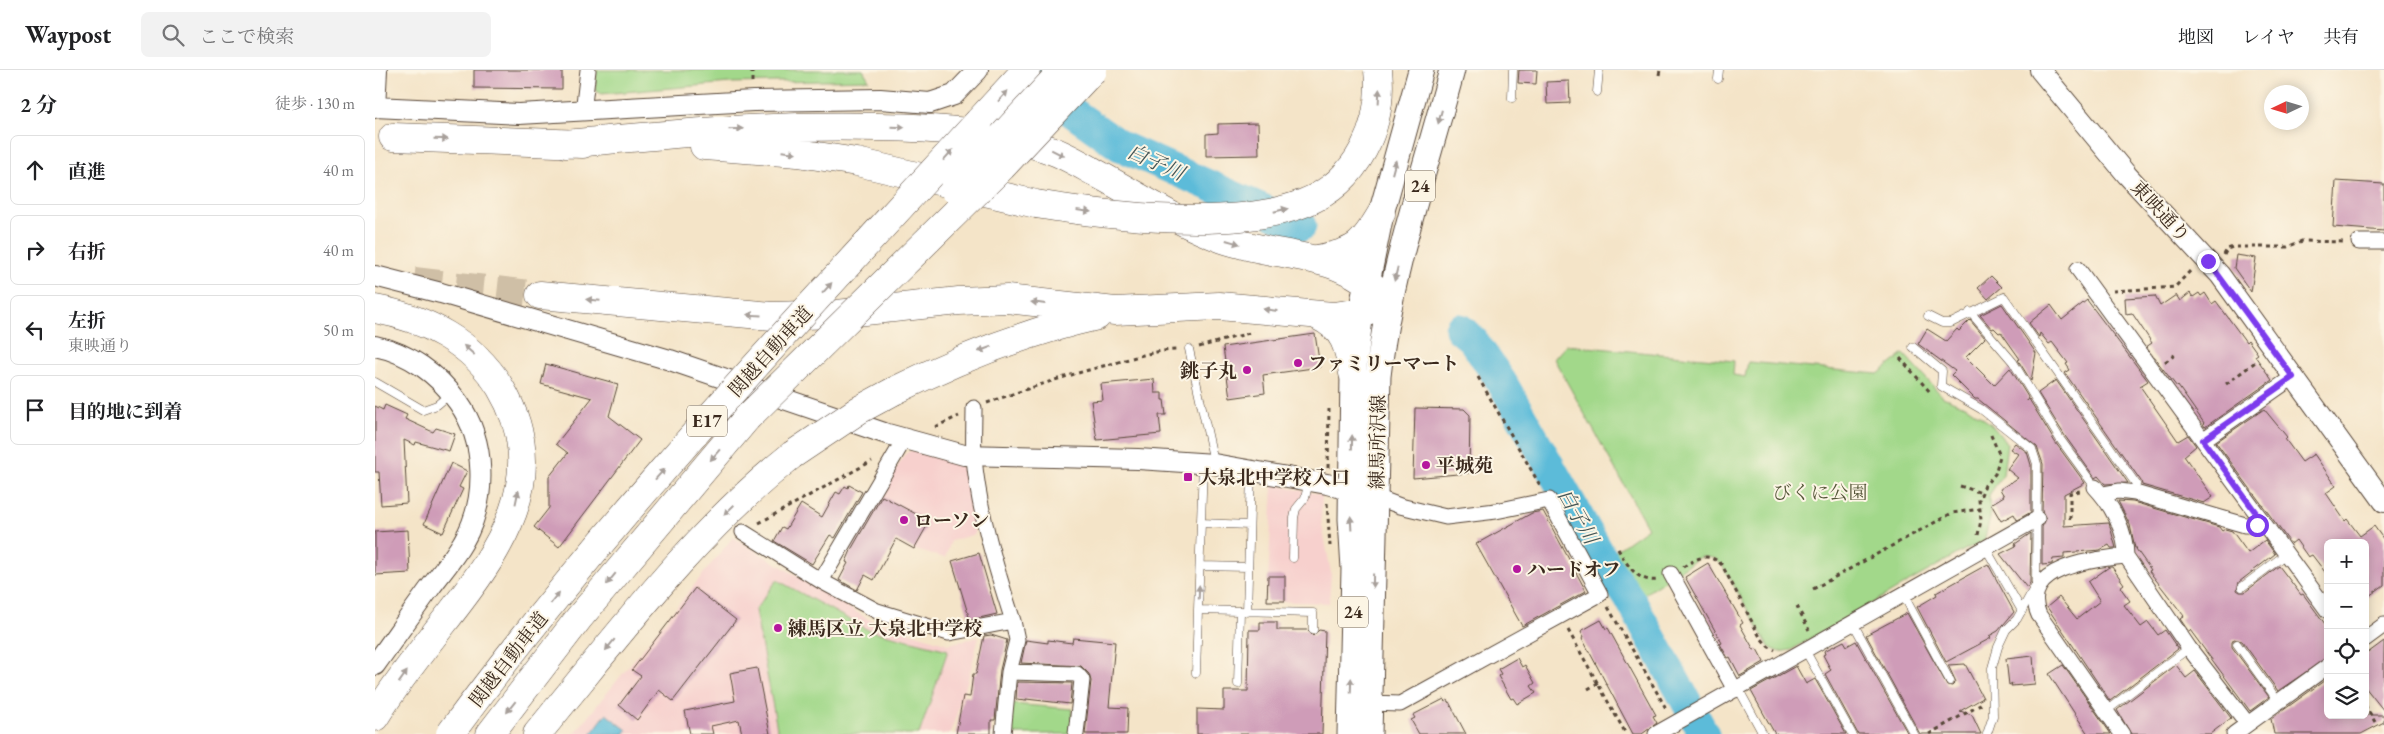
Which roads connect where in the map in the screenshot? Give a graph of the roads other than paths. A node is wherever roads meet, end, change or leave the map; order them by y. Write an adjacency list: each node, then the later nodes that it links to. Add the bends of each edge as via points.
1 (377, 70): 17 (street)
2 (588, 70): 18 (street)
3 (978, 70): 18 (street, via 954,95 930,103 880,99 753,100)
4 (1026, 70): 96 (highway, 関越自動車道 / E17, one-way to 4, bridge, via 558,595 648,487)
5 (1063, 70): 44 (highway, 関越自動車道 / E17, bridge)
6 (1093, 70): 44 (highway, bridge, via 1002,167)
7 (1378, 70): 20 (highway, one-way to 7, bridge, via 703,146 798,153 857,162 1036,204 1101,213 1209,218 1270,213 1305,203 1332,187 1356,163 1377,117)
8 (1421, 70): 21 (main road, 練馬所沢線 / 24, one-way to 8)
9 (1453, 70): 29 (main road, 練馬所沢線 / 24, one-way to 29)
10 (1513, 70): 16 (lane)
11 (1599, 70): 15 (lane)
12 (1719, 70): 14 (lane)
13 (2040, 70): 40 (street, 東映通り, via 2133,181 2219,275)
14 (1718, 79)
15 (1597, 92)
16 (1512, 98)
17 (375, 108): 18 (street, via 519,114)
18 (583, 112)
19 (393, 137): 20 (highway, one-way to 20)
20 (565, 144): 24 (highway, one-way to 24, via 715,129 821,125 944,128 999,136 1047,148 1189,225 1223,239 1262,251)
21 (1381, 214): 24 (highway, via 1368,237 1356,248); 27 (main road, 練馬所沢線 / 24)
22 (2359, 242): 23 (street)
23 (2384, 242)
24 (1317, 259): 27 (highway)
25 (2078, 269): 46 (street)
26 (375, 276): 45 (street, via 670,360)
27 (1367, 280): 29 (highway); 32 (main road, 練馬所沢線 / 24)
28 (540, 295): 31 (highway, one-way to 28, via 1000,299 837,314 773,316)
29 (1389, 302): 32 (highway); 54 (main road, 練馬所沢線 / 24, via 1379,376)
30 (375, 309): 94 (highway, one-way to 30, via 501,543 516,503 521,468 515,419 503,392 485,365 461,344 417,321)
31 (1115, 311): 34 (highway, one-way to 31, via 1219,306); 98 (highway, one-way to 98, bridge, via 1038,331 966,356 859,410 792,456 731,508 673,570)
32 (1361, 312): 34 (highway); 39 (main road, 練馬所沢線 / 24)
33 (1969, 312): 35 (lane, via 1947,324); 52 (lane, via 2013,362 2060,439); 53 (lane, via 2000,297 2007,300 2136,484)
34 (1318, 316): 39 (highway, via 1338,329)
35 (1928, 316)
36 (375, 346): 42 (street, via 409,358 437,377)
37 (1913, 347): 56 (lane, via 1941,370 1941,386 1981,409 2032,449 2037,464)
38 (1189, 349): 48 (lane)
39 (1353, 372): 51 (main road, 練馬所沢線 / 24, one-way to 39)
40 (2293, 377): 46 (street); 55 (street, 東映通り, via 2374,482)
41 (375, 382): 42 (lane, via 423,410 437,405)
42 (452, 393): 84 (street, via 473,430 479,457 480,488 474,515 463,542)
43 (974, 408): 47 (street)
44 (747, 418): 97 (highway, 関越自動車道 / E17, one-way to 97, via 592,603)
45 (905, 438): 47 (street); 68 (street)
46 (2203, 440): 57 (street)
47 (974, 456): 48 (street); 76 (street, via 986,527)
48 (1209, 463): 49 (street); 58 (lane)
49 (1251, 470): 50 (street); 59 (lane)
50 (1309, 481): 51 (street); 64 (lane, via 1305,498 1296,509 1294,518)
51 (1351, 491): 54 (street); 101 (main road, 練馬所沢線 / 24, one-way to 51, via 1355,569)
52 (2099, 491): 53 (street); 63 (street, via 2118,523)
53 (2135, 493): 57 (street, via 2245,525 2257,525)
54 (1376, 497): 92 (main road, 練馬所沢線 / 24, one-way to 92); 92 (street, via 1446,517 1549,500 1600,594 1401,704)
55 (2384, 502)
56 (2037, 519): 61 (street); 69 (lane)
57 (2262, 521): 62 (street)
58 (1201, 523): 59 (lane); 65 (lane)
59 (1249, 525): 66 (lane)
60 (743, 532): 68 (street)
61 (1980, 545): 71 (street); 74 (lane)
62 (2287, 554): 70 (lane); 72 (street)
63 (2126, 556): 69 (street, via 2066,567); 83 (street)
64 (1293, 558)
65 (1200, 566): 66 (lane); 73 (lane, one-way to 65)
66 (1248, 567): 75 (lane)
67 (1671, 574): 90 (street)
68 (821, 581): 76 (street, via 877,611 949,633)
69 (2038, 585): 74 (lane); 93 (street, via 2036,605 2039,615)
70 (2242, 587)
71 (1903, 594): 77 (street); 88 (lane)
72 (2324, 605)
73 (1198, 610): 75 (lane); 87 (lane)
74 (2022, 611): 107 (lane, via 2006,630 1992,668 1993,716)
75 (1243, 612): 79 (lane, via 1313,613); 89 (lane)
76 (1013, 621): 86 (street, via 1017,635)
77 (1853, 623): 81 (street); 106 (lane)
78 (2384, 626): 80 (street)
79 (1313, 630)
80 (2369, 636)
81 (1809, 644): 90 (street); 105 (lane)
82 (2237, 644): 91 (lane)
83 (2189, 648): 93 (lane); 95 (street)
84 (375, 665)
85 (2324, 669): 91 (street)
86 (1009, 672): 99 (street); 100 (street, via 1080,676)
87 (1197, 673)
88 (1950, 682)
89 (1238, 684)
90 (1734, 690): 103 (street); 104 (lane)
91 (2278, 701): 95 (street)
92 (1370, 703): 102 (main road, 練馬所沢線 / 24)
93 (2107, 711): 108 (street)
94 (375, 717)
95 (2247, 723): 109 (street)
96 (450, 734)
97 (490, 734)
98 (537, 734)
99 (1003, 734)
100 (1076, 734)
101 (1349, 734)
102 (1369, 734)
103 (1656, 734)
104 (1763, 734)
105 (1852, 734)
106 (1914, 734)
107 (1987, 734)
108 (2122, 734)
109 (2234, 734)

